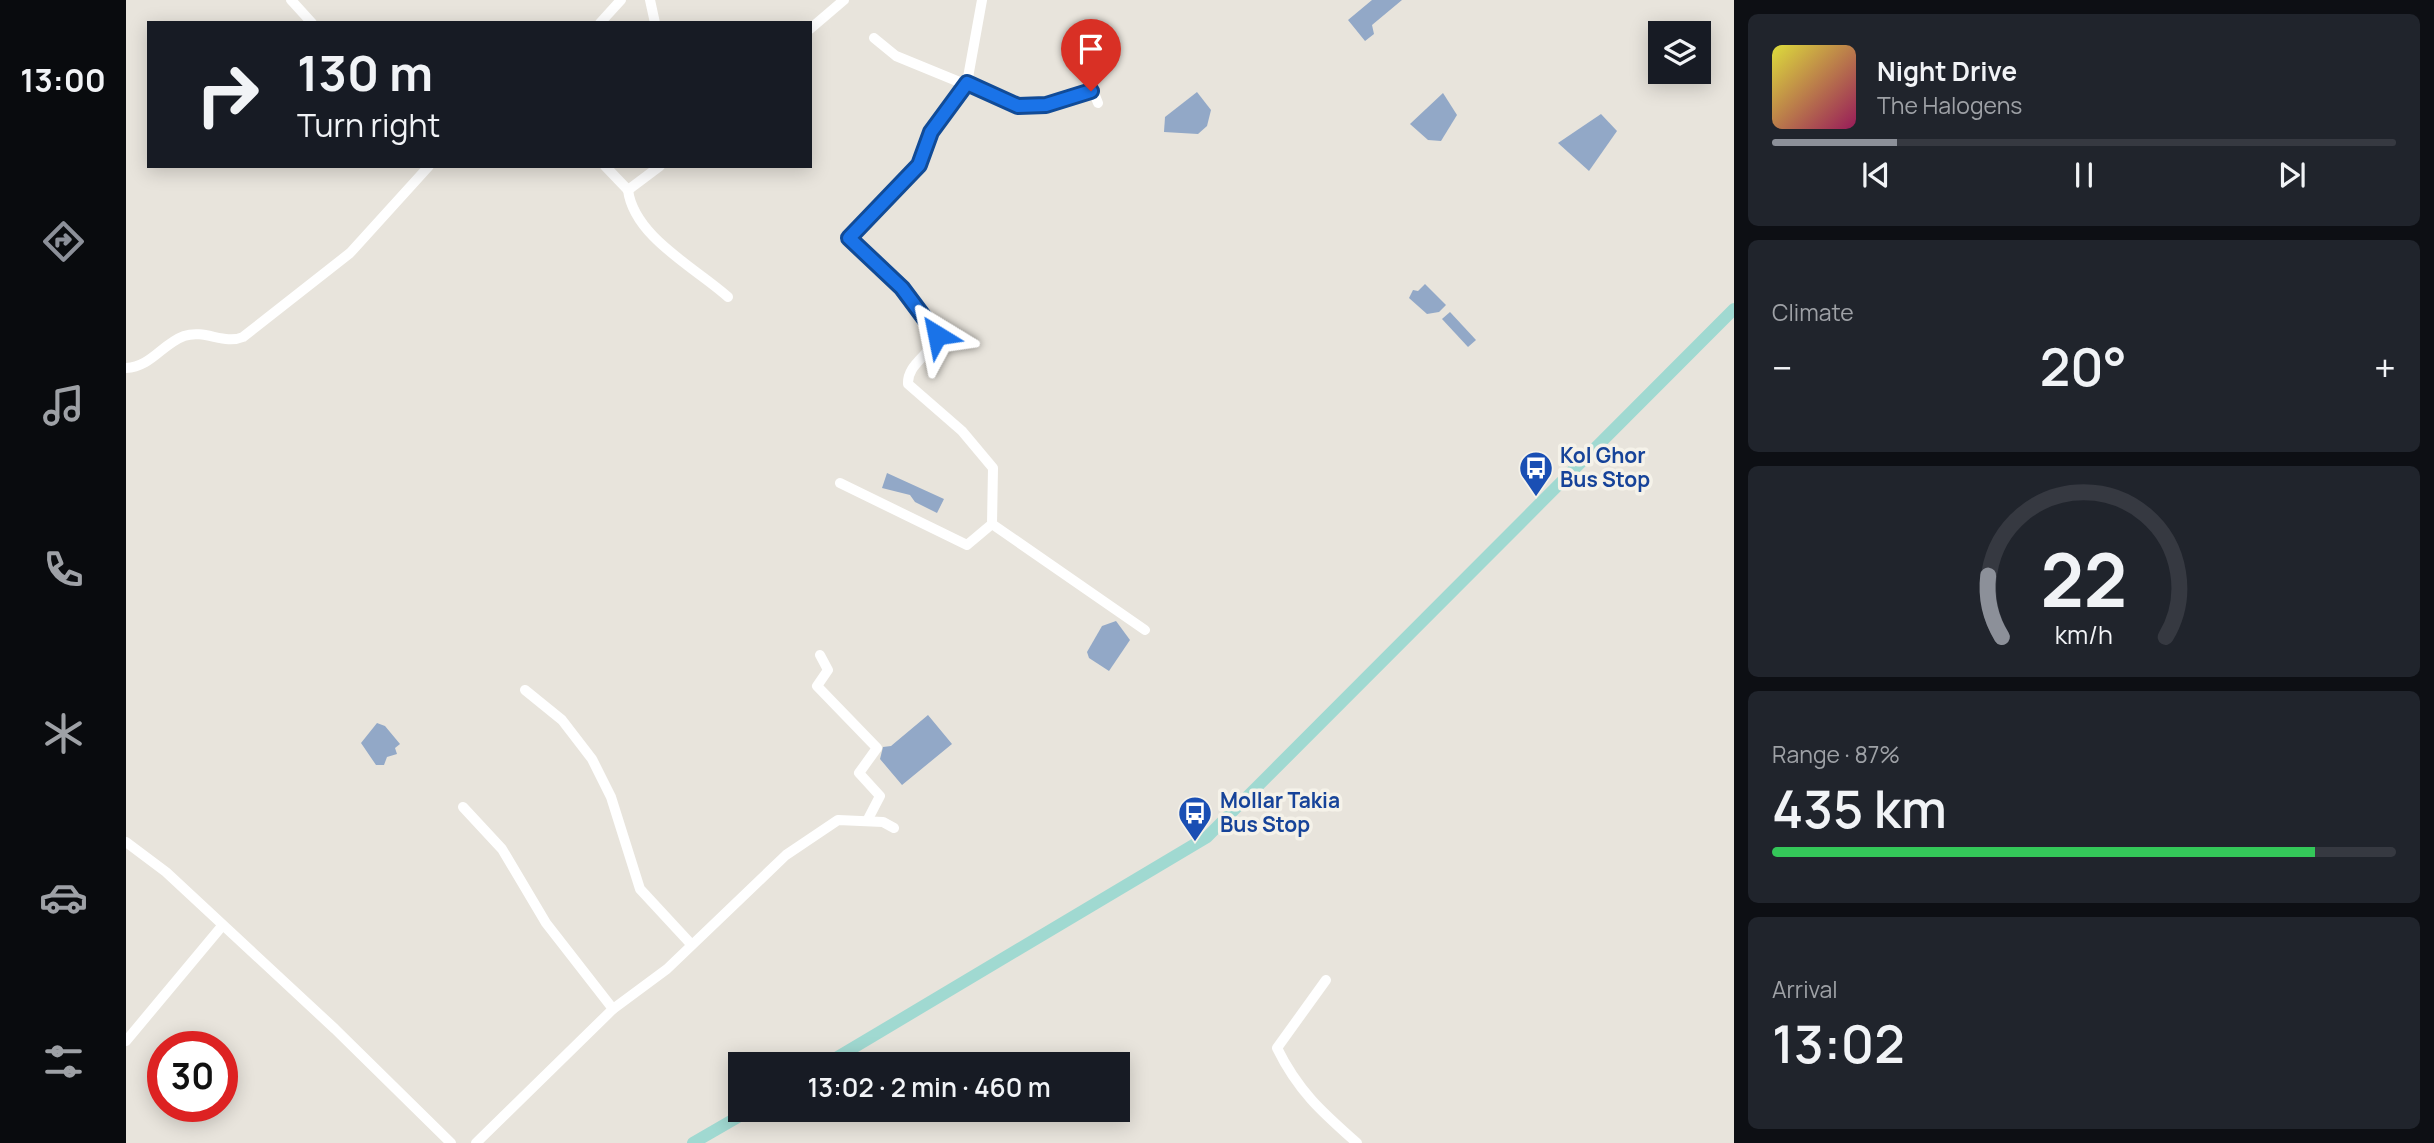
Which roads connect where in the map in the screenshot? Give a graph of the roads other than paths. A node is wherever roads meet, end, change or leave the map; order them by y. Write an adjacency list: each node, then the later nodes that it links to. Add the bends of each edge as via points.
1 (290, 0): 6 (street)
2 (621, 0): 7 (street)
3 (649, 0): 8 (street)
4 (844, 0): 9 (street)
5 (982, 0): 11 (street)
6 (310, 21)
7 (602, 21)
8 (654, 21)
9 (812, 27)
10 (874, 38): 11 (street, via 896,56)
11 (967, 83): 12 (street, via 1018,106 1046,105 1088,90); 21 (street, via 931,132 919,165 849,238 902,288 937,335 935,346 912,368 908,384 962,431 993,468)
12 (1098, 103)
13 (427, 168): 19 (street, via 350,253 243,337 233,341 202,333 181,337 143,365)
14 (607, 168): 16 (street)
15 (657, 168): 16 (street)
16 (628, 190): 17 (street, via 630,205 651,232)
17 (728, 297)
18 (1734, 309): 34 (main road, via 1207,837)
19 (126, 368)
20 (839, 483): 21 (street, via 967,545)
21 (992, 524): 22 (street)
22 (1145, 630)
23 (820, 654): 26 (street, via 828,670 817,686 877,748 859,773 880,796)
24 (525, 690): 30 (street, via 562,720 592,759 611,797 640,889)
25 (463, 807): 32 (street, via 502,849 546,923)
26 (866, 821): 27 (street); 30 (street, via 838,820 786,855)
27 (894, 828)
28 (126, 842): 29 (street, via 166,872)
29 (222, 926): 33 (street); 36 (street)
30 (691, 943): 32 (street, via 667,968)
31 (1326, 980): 39 (street, via 1277,1048 1310,1101)
32 (613, 1009): 37 (street)
33 (126, 1041)
34 (846, 1052)
35 (729, 1122): 38 (main road)
36 (451, 1143)
37 (475, 1143)
38 (693, 1143)
39 (1357, 1143)

